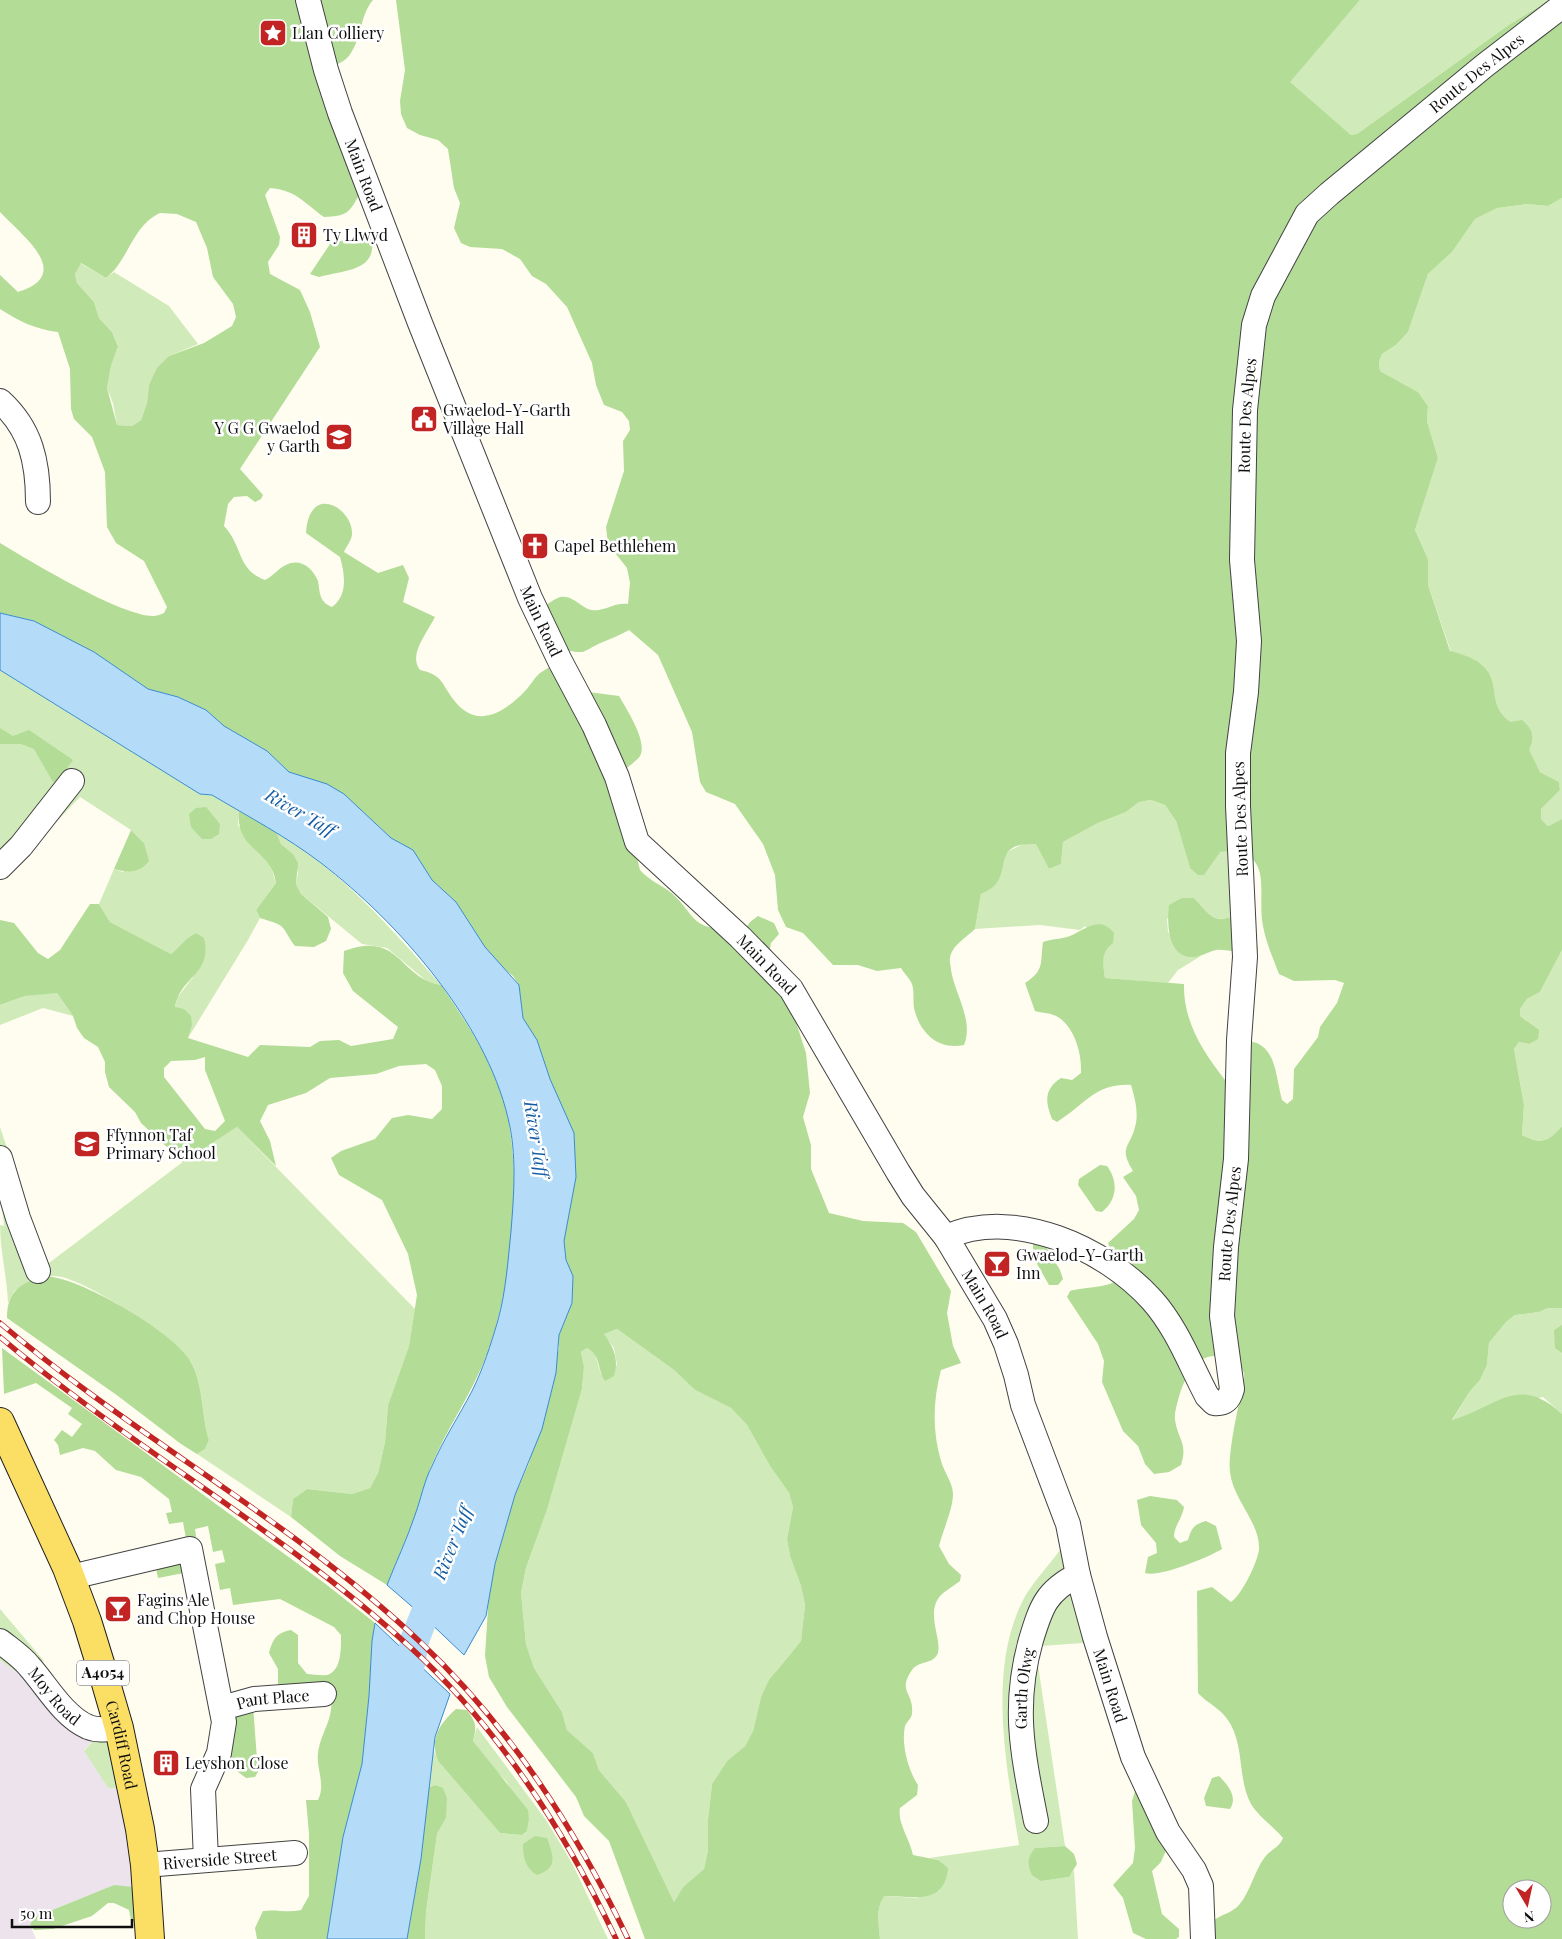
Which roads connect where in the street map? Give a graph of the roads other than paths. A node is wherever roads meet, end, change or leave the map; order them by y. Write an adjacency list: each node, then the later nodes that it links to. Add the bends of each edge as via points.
1 (308, 0): 8 (street, Main Road, via 326,70 350,141 420,323 530,598 617,777 637,842 791,989 898,1172)
2 (1562, 6): 8 (street, Route Des Alpes, via 1477,72 1307,214 1268,282 1254,325 1242,461 1242,560 1249,641 1238,753 1246,957 1239,1040 1236,1159 1222,1316 1232,1390 1229,1399 1222,1404 1214,1403 1204,1391 1173,1328 1133,1280 1082,1247 1058,1238 1008,1228 972,1228)
3 (0, 401): 4 (street, via 21,424 29,441 37,465)
4 (38, 502)
5 (72, 781): 6 (street, via 21,846)
6 (0, 867)
7 (0, 1158): 9 (street)
8 (946, 1237): 11 (street, Main Road, via 995,1319 1006,1344 1031,1430 1061,1501)
9 (38, 1271)
10 (0, 1422): 12 (main road, Cardiff Road / A4054)
11 (1078, 1575): 17 (street, Garth Olwg, via 1052,1592 1043,1604 1021,1685 1019,1722 1022,1753); 22 (street, Main Road, via 1133,1757 1162,1819 1201,1886)
12 (71, 1577): 15 (street, via 190,1549); 16 (main road, Cardiff Road / A4054)
13 (0, 1641): 16 (street, Moy Road, via 29,1666 77,1720 101,1730)
14 (324, 1694): 15 (street, Pant Place, via 254,1699)
15 (222, 1708): 19 (street, via 224,1734 203,1795)
16 (119, 1728): 20 (main road, Cardiff Road / A4054)
17 (1036, 1821)
18 (295, 1852): 19 (street, Riverside Street)
19 (206, 1860): 20 (street, Riverside Street)
20 (145, 1866): 21 (main road, Cardiff Road / A4054)
21 (150, 1939)
22 (1203, 1939)

